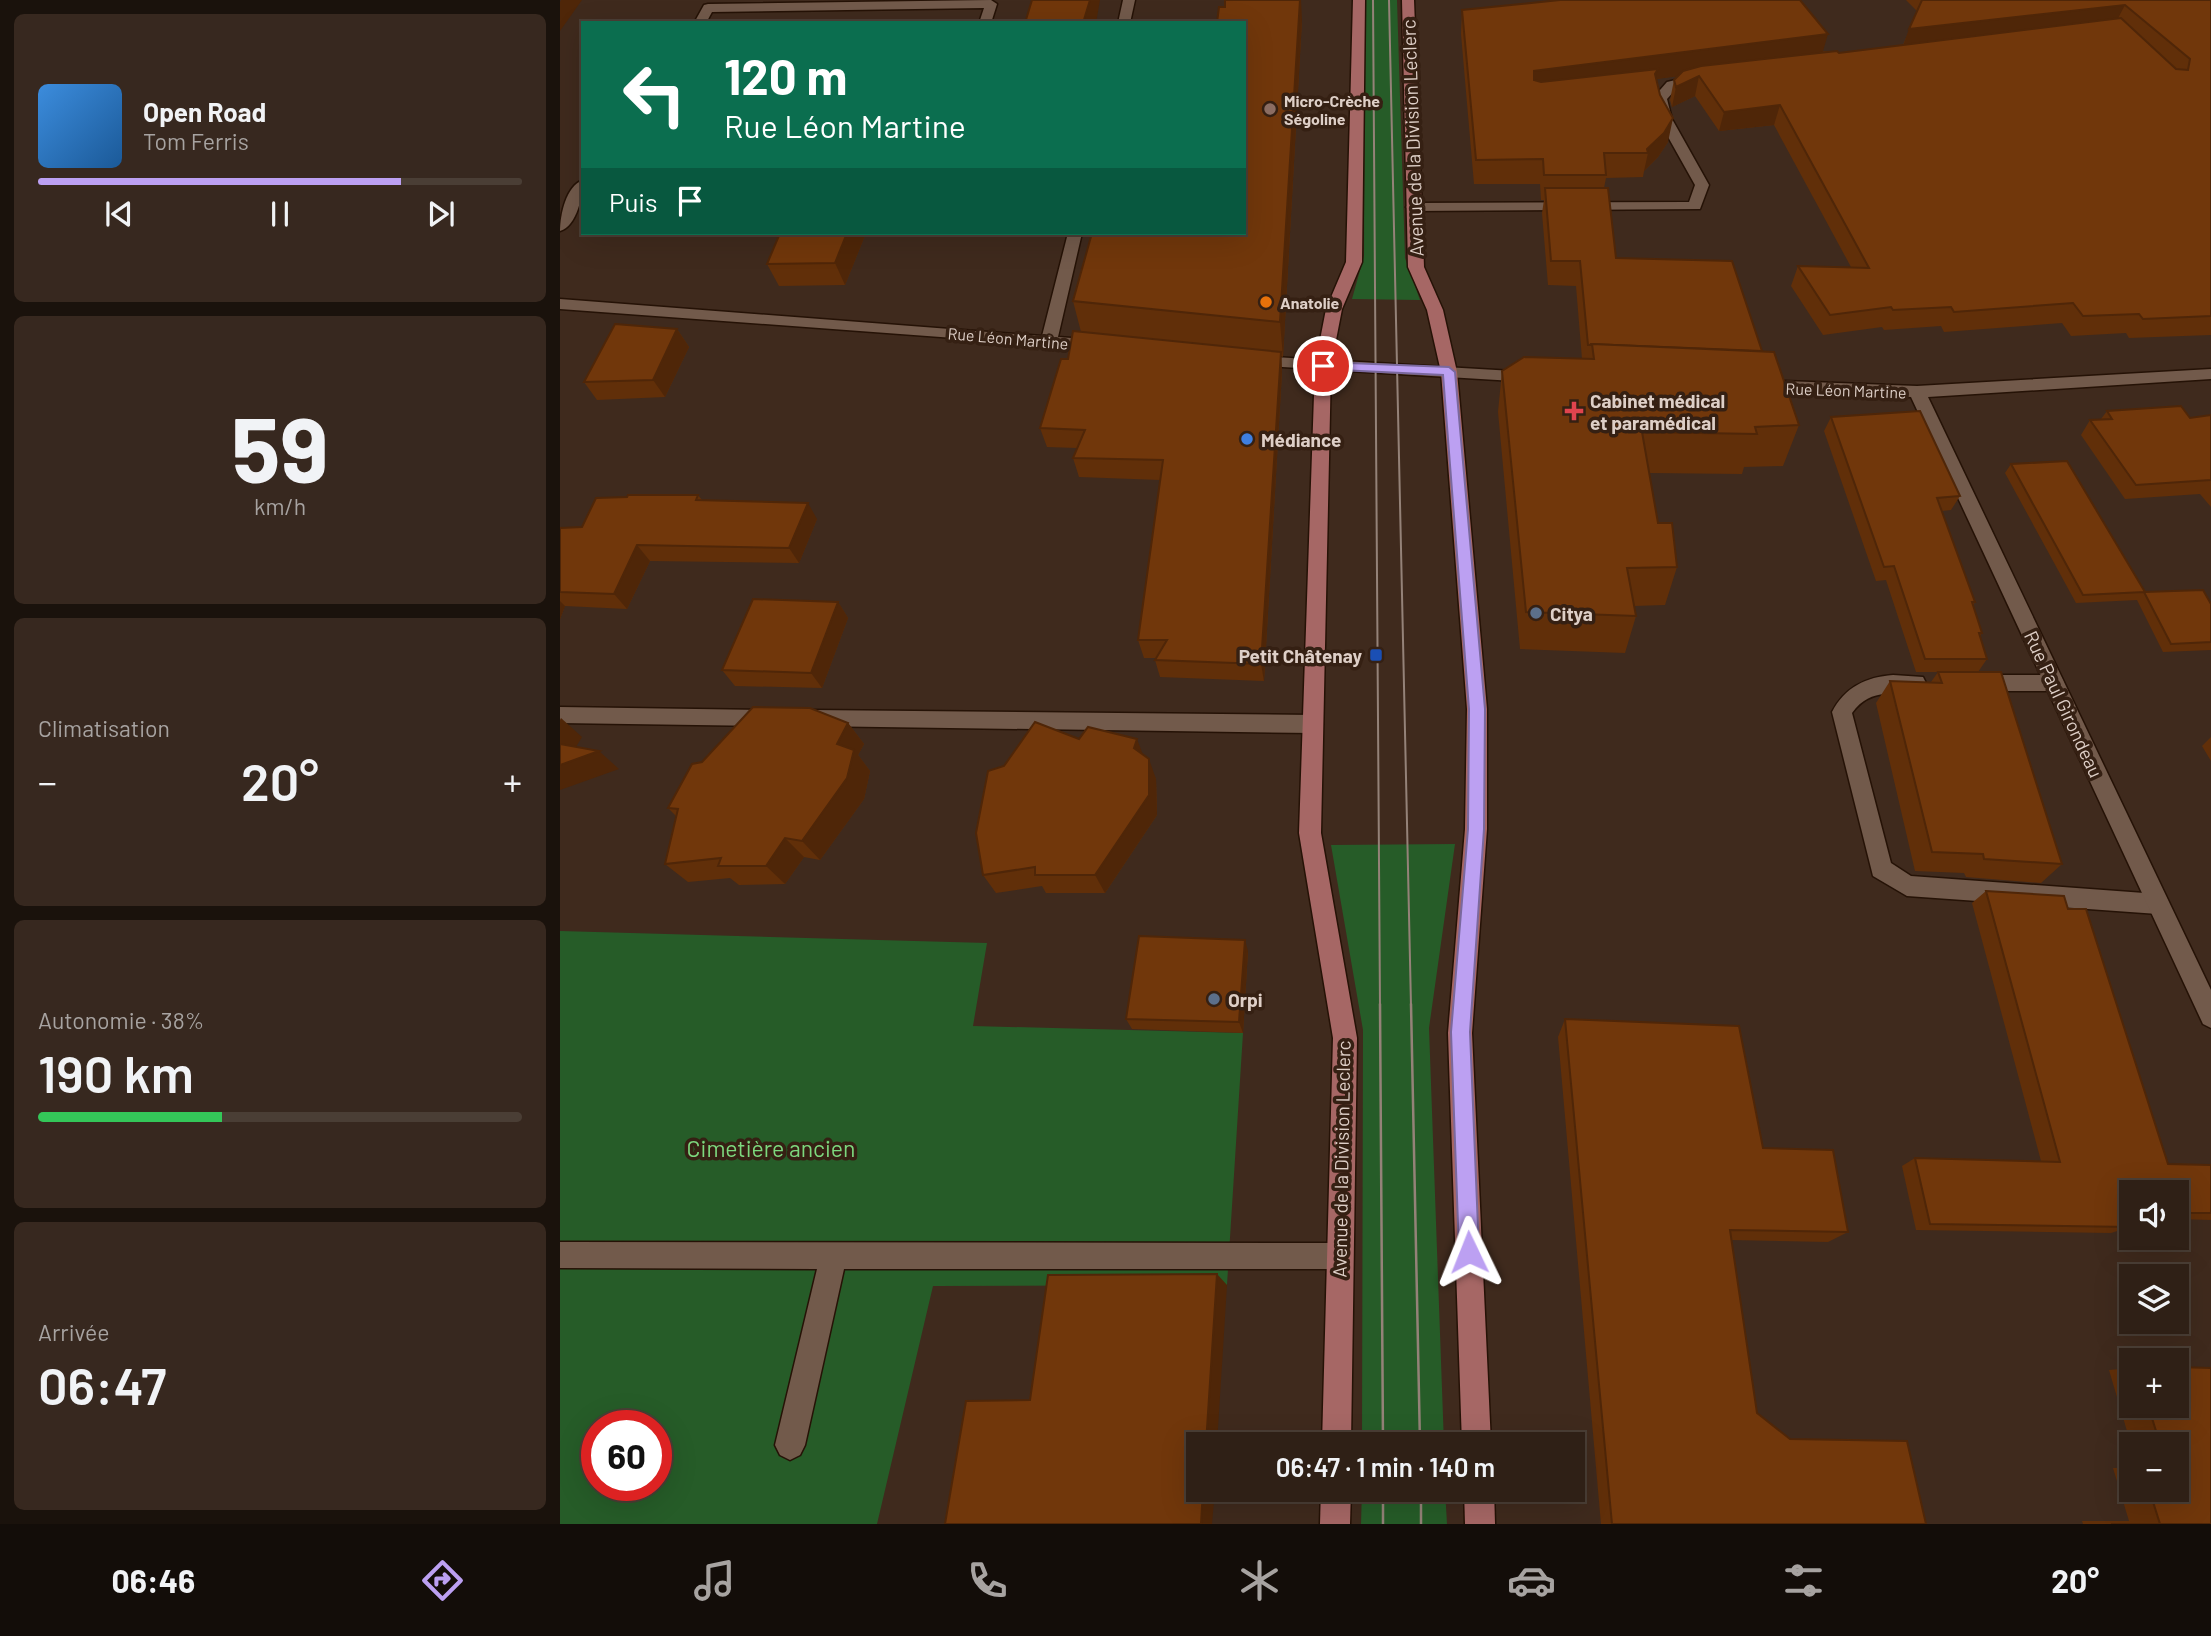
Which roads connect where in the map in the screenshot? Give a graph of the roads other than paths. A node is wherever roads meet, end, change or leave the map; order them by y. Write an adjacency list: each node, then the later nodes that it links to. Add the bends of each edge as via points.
1 (1129, 0): 7 (street)
2 (1359, 0): 19 (main road, Avenue de la Division Leclerc, via 1354,262 1334,309)
3 (1408, 0): 12 (main road, Avenue de la Division Leclerc)
4 (818, 3): 5 (street, via 708,8); 6 (street, via 991,4)
5 (701, 21)
6 (986, 21)
7 (1124, 21)
8 (1710, 77): 9 (street)
9 (1672, 85): 10 (street); 12 (street, via 1660,98 1665,119 1702,185 1695,206)
10 (1645, 88)
11 (581, 189): 13 (street)
12 (1413, 207): 20 (main road, Avenue de la Division Leclerc, via 1416,267 1435,310)
13 (560, 227)
14 (1075, 235): 16 (street)
15 (560, 304): 16 (street, Rue Léon Martine)
16 (1049, 340): 17 (street, Rue Léon Martine)
17 (1117, 347)
18 (1238, 359): 19 (street)
19 (1323, 366): 20 (street); 29 (main road, Avenue de la Division Leclerc)
20 (1449, 372): 22 (street); 36 (main road, Avenue de la Division Leclerc, via 1477,709 1476,829 1460,1032)
21 (2211, 374): 24 (street, Rue Léon Martine)
22 (1543, 378)
23 (1737, 385): 24 (street, Rue Léon Martine)
24 (1917, 392): 27 (street, Rue Paul Girondeau)
25 (1933, 683): 30 (street, via 1880,683 1852,695 1842,712 1881,869 1908,886)
26 (1960, 683): 27 (street)
27 (2054, 683): 30 (street, Rue Paul Girondeau)
28 (560, 715): 29 (street)
29 (1313, 724): 33 (main road, Avenue de la Division Leclerc, via 1310,833 1345,1038)
30 (2158, 904): 31 (street, Rue Paul Girondeau)
31 (2211, 1016)
32 (560, 1255): 34 (street)
33 (1338, 1256): 34 (street); 35 (main road, Avenue de la Division Leclerc)
34 (833, 1258): 37 (street)
35 (1336, 1432)
36 (1477, 1432)
37 (790, 1445)
38 (1336, 1502): 40 (main road)
39 (1479, 1502): 41 (main road)
40 (1335, 1524)
41 (1480, 1524)

